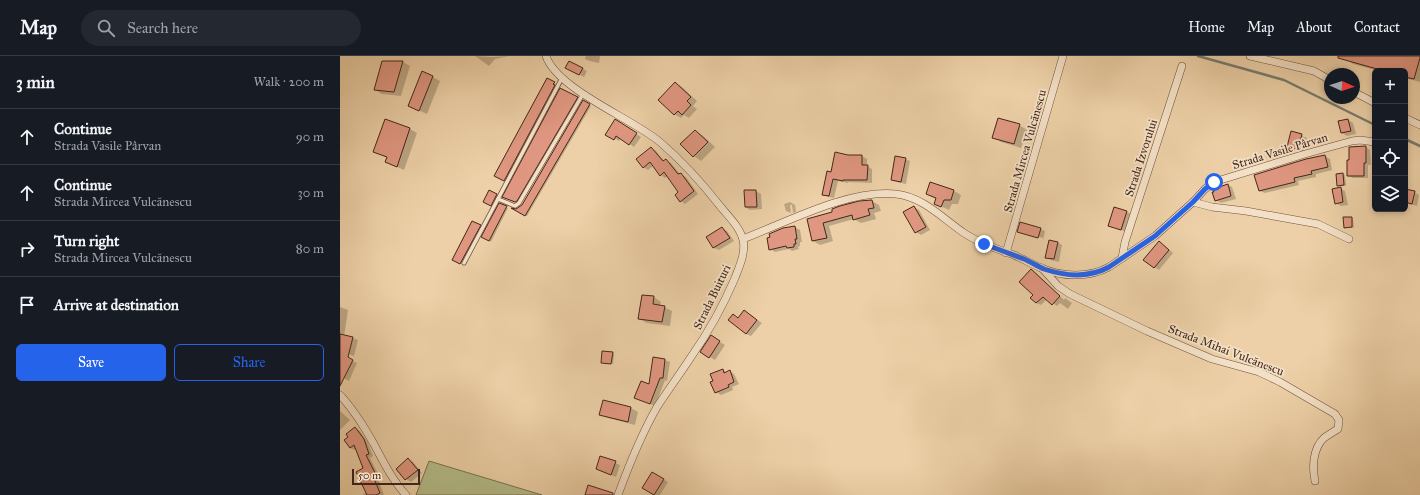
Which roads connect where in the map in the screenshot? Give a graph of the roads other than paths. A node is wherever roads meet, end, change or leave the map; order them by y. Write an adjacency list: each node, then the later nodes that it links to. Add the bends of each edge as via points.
1 (546, 56): 6 (street, via 551,68)
2 (1063, 56): 17 (street, Strada Mircea Vulcănescu)
3 (1250, 56): 5 (street, via 1314,71)
4 (1182, 66): 18 (street, Strada Izvorului)
5 (1324, 77)
6 (562, 78): 7 (street); 13 (lane)
7 (583, 94): 13 (lane, via 520,203 513,206); 15 (street, via 632,122 660,142 709,192 740,231)
8 (1360, 95): 9 (street)
9 (1372, 101)
10 (1408, 119): 11 (street)
11 (1420, 125)
12 (1372, 142): 14 (street, Strada Vasile Pârvan, via 1352,141 1214,182)
13 (498, 199): 19 (lane)
14 (1193, 202): 16 (street, via 1318,224); 18 (street, Strada Vasile Pârvan, via 1155,236)
15 (743, 239): 17 (street, via 843,201 868,194 888,193 917,200 974,239); 24 (street, Strada Buituri, via 743,255 724,302 657,408 629,464)
16 (1349, 239)
17 (1006, 253): 20 (street)
18 (1122, 258): 20 (street, via 1105,270 1092,274 1067,274)
19 (464, 263)
20 (1042, 268): 22 (street, Strada Mihai Vulcănescu, via 1058,286 1070,294 1212,359 1259,372 1335,414 1339,420 1338,429 1320,443 1315,454)
21 (340, 395): 23 (street)
22 (1315, 481)
23 (406, 495)
24 (618, 495)

